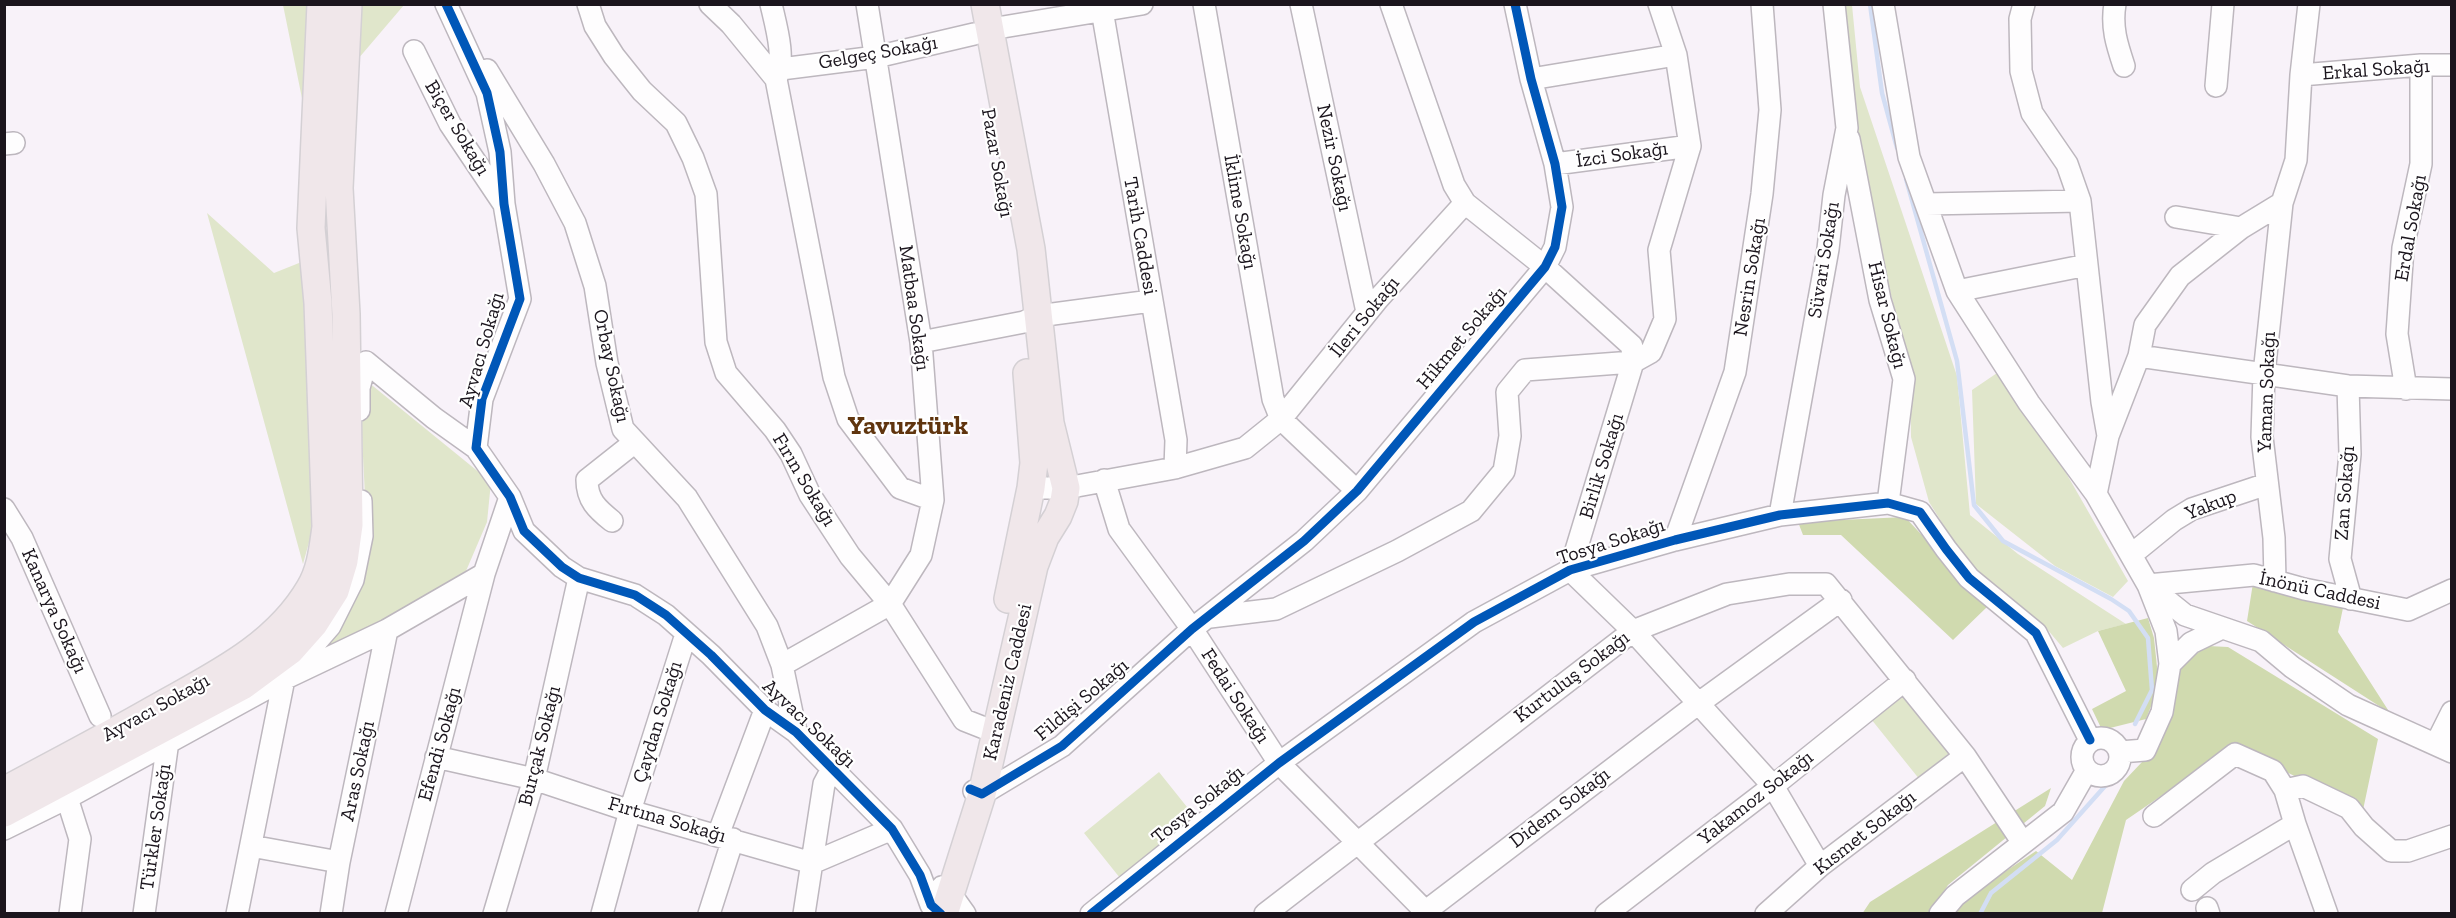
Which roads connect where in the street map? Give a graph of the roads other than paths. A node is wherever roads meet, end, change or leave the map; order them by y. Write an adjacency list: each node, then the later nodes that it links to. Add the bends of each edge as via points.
1 (321, 4): 115 (main road, Ayvacı Sokağı, via 311,228 326,527 321,561 311,587 266,641 229,668)
2 (348, 4): 119 (main road, via 339,188 346,314 349,525 335,591 290,651 244,685)
3 (588, 4): 84 (street, Fırın Sokağı, via 595,26 614,56 642,91 676,123 693,158 706,194 716,342 726,373 775,430 810,495 850,556)
4 (710, 4): 30 (street)
5 (771, 4): 30 (street)
6 (867, 4): 26 (street, Matbaa Sokağı)
7 (969, 4): 23 (main road, Pazar Sokağı)
8 (1142, 4): 21 (street, Gelgeç Sokağı)
9 (1204, 4): 57 (street, İklime Sokağı, via 1273,399)
10 (1301, 4): 48 (street, Nezir Sokağı)
11 (1391, 4): 38 (street, via 1454,185)
12 (1515, 4): 32 (street, Hikmet Sokağı)
13 (1659, 4): 25 (street)
14 (1762, 4): 74 (street, Nesrin Sokağı, via 1770,110 1762,194 1735,372)
15 (1834, 4): 34 (street, Süvari Sokağı)
16 (1883, 4): 41 (street, via 1909,157)
17 (2024, 4): 37 (street, via 2020,19 2021,71 2032,113 2067,164)
18 (2115, 4): 27 (street, via 2112,21)
19 (2223, 4): 33 (street)
20 (2309, 4): 31 (street, Yaman Sokağı)
21 (1101, 7): 23 (street, Gelgeç Sokağı); 47 (street, Tarih Caddesi)
22 (451, 10): 40 (street, Ayvacı Sokağı, via 487,93 500,152); 59 (street, Orbay Sokağı, via 575,223 595,285 607,363 623,429)
23 (983, 23): 26 (street, Gelgeç Sokağı); 49 (main road, Pazar Sokağı)
24 (414, 51): 40 (street, Biçer Sokağı, via 450,124)
25 (1676, 55): 32 (street); 35 (street)
26 (876, 57): 30 (street, Gelgeç Sokağı); 50 (street, Matbaa Sokağı)
27 (2124, 66)
28 (2421, 66): 29 (street, Erkal Sokağı); 31 (street, Erkal Sokağı); 55 (street, Erdal Sokağı, via 2421,164 2403,248 2397,334)
29 (2451, 66)
30 (778, 74): 69 (street, via 834,377 848,419 900,488)
31 (2301, 75): 39 (street, Yaman Sokağı, via 2296,160)
32 (1531, 79): 36 (street, Hikmet Sokağı)
33 (2216, 86)
34 (1847, 128): 70 (street, Hisar Sokağı, via 1880,300 1904,379); 72 (street, Süvari Sokağı)
35 (1690, 146): 36 (street, İzci Sokağı); 52 (street, via 1659,250 1665,319 1651,352)
36 (1555, 164): 45 (street, Hikmet Sokağı, via 1562,207 1556,247)
37 (2080, 201): 41 (street); 44 (street)
38 (1465, 203): 45 (street); 48 (street, İleri Sokağı)
39 (2282, 203): 43 (street); 53 (street, Yaman Sokağı)
40 (504, 204): 60 (street, Ayvacı Sokağı, via 520,299 482,399)
41 (1926, 204): 46 (street)
42 (2176, 218): 43 (street)
43 (2241, 228): 51 (street, via 2180,276 2145,326)
44 (2087, 265): 46 (street); 58 (street)
45 (1545, 267): 52 (street, via 1632,346); 66 (street, Hikmet Sokağı)
46 (1957, 291): 67 (street, via 2029,403)
47 (1151, 301): 49 (street); 61 (street, Tarih Caddesi, via 1176,440)
48 (1367, 312): 57 (street, İleri Sokağı)
49 (1031, 319): 50 (street); 64 (main road, Pazar Sokağı); 65 (main road, Pazar Sokağı)
50 (921, 342): 69 (street, Matbaa Sokağı)
51 (2139, 356): 53 (street); 58 (street)
52 (1633, 362): 76 (street, Birlik Sokağı); 86 (street, via 1525,370 1507,392 1510,436 1504,471 1470,511 1276,609)
53 (2264, 374): 54 (street); 63 (street, Yaman Sokağı, via 2262,437)
54 (2348, 386): 55 (street); 82 (street, Zan Sokağı, via 2350,454 2340,559)
55 (2406, 389): 56 (street)
56 (2451, 389)
57 (1281, 419): 61 (street, İleri Sokağı, via 1245,448); 66 (street)
58 (2108, 436): 67 (street)
59 (636, 442): 73 (street, via 587,480 587,493 596,509); 94 (street, Orbay Sokağı, via 687,498 767,626)
60 (476, 448): 68 (street, Ayvacı Sokağı); 95 (street, via 366,362 359,388 362,536 353,580 330,626)
61 (1174, 468): 62 (street, İleri Sokağı)
62 (1104, 480): 65 (street, İleri Sokağı); 86 (street, Fedai Sokağı, via 1119,529)
63 (2267, 484): 75 (street, Yakup, via 2192,508); 79 (street, Yaman Sokağı)
64 (1031, 488): 65 (street, İleri Sokağı); 101 (main road, Karadeniz Caddesi)
65 (1066, 488): 101 (main road, Karadeniz Caddesi, via 1058,516 1034,566)
66 (1357, 491): 86 (street, Hikmet Sokağı, via 1304,541)
67 (2096, 494): 75 (street)
68 (510, 497): 77 (street); 78 (street, Ayvacı Sokağı, via 524,531)
69 (933, 500): 84 (street, Matbaa Sokağı, via 921,555)
70 (1888, 503): 72 (street, Tosya Sokağı); 103 (street, Tosya Sokağı, via 1920,512 1969,578 2036,633)
71 (4, 508): 100 (street, Kanarya Sokağı, via 22,538)
72 (1780, 515): 74 (street, Tosya Sokağı)
73 (612, 521)
74 (1675, 540): 76 (street, Tosya Sokağı)
75 (2131, 555): 80 (street)
76 (1569, 570): 89 (street); 109 (street, Tosya Sokağı, via 1473,622)
77 (484, 574): 88 (street, Ayvacı Sokağı); 108 (street, Efendi Sokağı)
78 (579, 578): 91 (street, Ayvacı Sokağı, via 635,595); 112 (street, Burçak Sokağı)
79 (2275, 581): 80 (street, İnönü Caddesi, via 2254,575); 82 (street, İnönü Caddesi)
80 (2148, 585): 85 (street); 90 (street)
81 (2451, 590): 82 (street, İnönü Caddesi, via 2408,610)
82 (2351, 598)
83 (1840, 600): 89 (street, Kurtuluş Sokağı, via 1827,584 1789,584 1727,594); 96 (street, Kurtuluş Sokağı); 97 (street, Didem Sokağı)
84 (890, 604): 94 (street); 101 (street, Fırın Sokağı, via 964,720)
85 (2185, 615): 87 (street); 90 (street)
86 (1200, 623): 109 (street, Fedai Sokağı); 116 (street, Fildişi Sokağı, via 1062,746)
87 (2222, 628): 92 (street); 105 (street, via 2261,641 2348,705)
88 (387, 630): 95 (street, Ayvacı Sokağı); 129 (street, Aras Sokağı)
89 (1633, 631): 97 (street); 126 (street, Kurtuluş Sokağı)
90 (2166, 631): 92 (street); 93 (street)
91 (686, 634): 98 (street, Ayvacı Sokağı); 118 (street, Çaydan Sokağı)
92 (2192, 643): 93 (street)
93 (2170, 664): 106 (street, via 2162,712 2145,750)
94 (782, 665): 102 (street, Orbay Sokağı)
95 (284, 679): 104 (street, Ayvacı Sokağı); 128 (street)
96 (1905, 680): 107 (street, Kurtuluş Sokağı); 113 (street, Yakamoz Sokağı)
97 (1699, 703): 113 (street); 134 (street, Didem Sokağı)
98 (765, 710): 102 (street, Ayvacı Sokağı); 125 (street)
99 (2451, 712): 105 (street)
100 (100, 716)
101 (990, 731): 116 (main road, Karadeniz Caddesi)
102 (796, 732): 110 (street, Ayvacı Sokağı)
103 (2090, 740): 106 (street, via 2108,738); 111 (street, via 2082,754)
104 (168, 741): 117 (street, Ayvacı Sokağı); 136 (street, Türkler Sokağı)
105 (2444, 748)
106 (2120, 752): 111 (street, via 2119,765 2110,774 2098,776)
107 (1965, 756): 127 (street, Kurtuluş Sokağı); 131 (street, Kısmet Sokağı)
108 (436, 757): 112 (street, Fırtına Sokağı); 139 (street, Efendi Sokağı)
109 (1279, 763): 126 (street, Fedai Sokağı); 144 (street, Tosya Sokağı)
110 (832, 769): 123 (street, Ayvacı Sokağı); 130 (street, via 824,784)
111 (2087, 770): 127 (street, via 2063,812)
112 (534, 779): 118 (street, Fırtına Sokağı); 140 (street, Burçak Sokağı)
113 (1773, 786): 131 (street); 146 (street, Yakamoz Sokağı)
114 (2285, 790): 120 (street, via 2273,771 2235,754); 121 (street); 124 (street, via 2303,786 2349,808 2391,851 2408,851)
115 (4, 791)
116 (976, 792): 133 (main road, Karadeniz Caddesi)
117 (67, 798): 122 (street, Ayvacı Sokağı); 135 (street, via 80,839)
118 (630, 811): 125 (street, Fırtına Sokağı); 141 (street, Çaydan Sokağı)
119 (4, 813)
120 (2154, 816)
121 (2295, 825): 132 (street, via 2213,873); 149 (street)
122 (4, 829)
123 (892, 829): 130 (street); 133 (street, Ayvacı Sokağı)
124 (2451, 836)
125 (725, 837): 130 (street, Fırtına Sokağı); 142 (street)
126 (1358, 842): 134 (street, Fedai Sokağı); 145 (street, Kurtuluş Sokağı)
127 (2023, 843): 148 (street, via 1955,896)
128 (251, 846): 129 (street); 137 (street)
129 (339, 862): 138 (street, Aras Sokağı)
130 (812, 863): 143 (street)
131 (1820, 866): 147 (street, Kısmet Sokağı)
132 (2192, 890)
133 (940, 901)
134 (1425, 912)
135 (70, 914)
136 (144, 914)
137 (237, 914)
138 (331, 914)
139 (396, 914)
140 (494, 914)
141 (602, 914)
142 (709, 914)
143 (804, 914)
144 (1091, 914)
145 (1265, 914)
146 (1606, 914)
147 (1766, 914)
148 (1940, 914)
149 (2327, 914)

